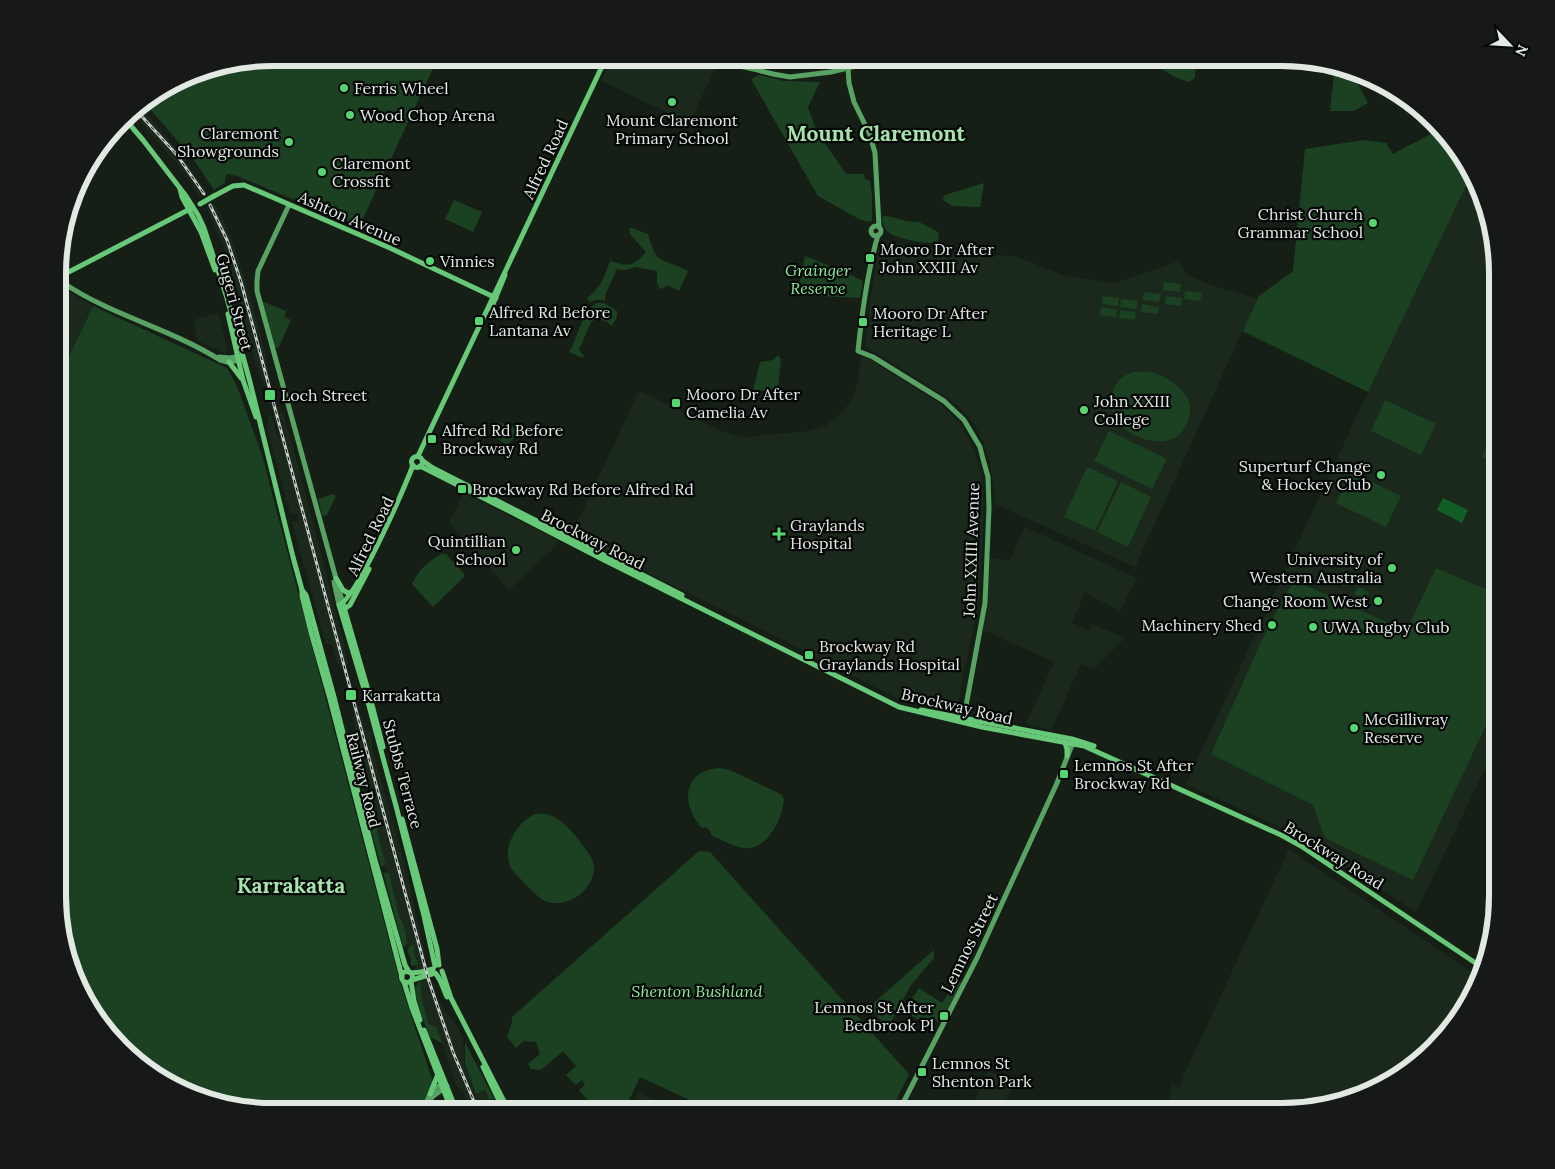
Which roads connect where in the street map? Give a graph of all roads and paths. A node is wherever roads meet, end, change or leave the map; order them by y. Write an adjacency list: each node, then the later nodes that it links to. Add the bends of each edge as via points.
1 (602, 66): 14 (main road, Alfred Road)
2 (744, 66): 6 (street)
3 (750, 66): 6 (street)
4 (857, 66): 5 (street)
5 (845, 69): 6 (street, via 790,77); 10 (street, via 856,108 873,144)
6 (761, 71)
7 (130, 125): 9 (main road, Gugeri Street, via 180,187 182,197)
8 (289, 205): 9 (main road, Ashton Avenue, bridge, via 239,185); 14 (main road, Ashton Avenue); 21 (street, Stubbs Terrace, via 258,271 257,291)
9 (192, 208): 12 (main road, Ashton Avenue, via 70,273); 16 (main road, Gugeri Street, via 217,277)
10 (877, 226): 11 (street, via 872,229); 11 (street, via 881,231)
11 (875, 234): 26 (street, John XXIII Avenue, via 858,351 944,401 964,420 980,447 988,477 985,603)
12 (66, 278)
13 (66, 286): 15 (street)
14 (494, 297): 20 (main road, Alfred Road)
15 (213, 356): 16 (street); 17 (street)
16 (240, 358): 17 (street); 18 (main road, Gugeri Street); 19 (main road, Railway Road, via 250,382)
17 (229, 362): 18 (main road)
18 (243, 380): 19 (main road, Gugeri Street)
19 (260, 426): 23 (main road, Railway Road)
20 (419, 462): 24 (main road, Alfred Road, via 410,473); 25 (main road, Alfred Road, via 350,605); 26 (main road, Brockway Road, via 894,702)
21 (331, 562): 22 (street, Stubbs Terrace); 25 (street, Stubbs Terrace)
22 (336, 578): 24 (main road, via 343,590); 25 (street, Stubbs Terrace)
23 (302, 590): 33 (main road, Railway Road, via 334,696 378,870); 34 (main road, Railway Road)
24 (352, 592): 25 (main road, Alfred Road)
25 (342, 607): 32 (main road, Stubbs Terrace, via 436,946)
26 (963, 720): 27 (main road, Brockway Road); 28 (main road, Brockway Road)
27 (1073, 742): 28 (main road, Brockway Road); 29 (street, Lemnos Street); 30 (street, Lemnos Street, via 1071,756); 31 (main road, Brockway Road, via 1093,746 1294,838)
28 (1065, 743): 29 (main road)
29 (1067, 756): 30 (street, Lemnos Street)
30 (1057, 783): 44 (street, Lemnos Street, via 977,958)
31 (1478, 962)
32 (436, 970): 33 (main road); 35 (main road); 42 (main road, Stubbs Terrace); 43 (main road, via 442,967 451,998)
33 (410, 973): 34 (main road, via 404,973); 35 (main road)
34 (403, 979): 35 (main road, via 408,983); 36 (main road, Railway Road)
35 (412, 981): 37 (main road, Railway Road, via 420,1021)
36 (438, 1074): 37 (main road, Railway Road); 38 (main road)
37 (444, 1087): 38 (street, via 437,1086); 40 (street); 41 (main road, Railway Road)
38 (430, 1094): 39 (street)
39 (426, 1103)
40 (429, 1103)
41 (453, 1103)
42 (500, 1103)
43 (504, 1103)
44 (904, 1103)

